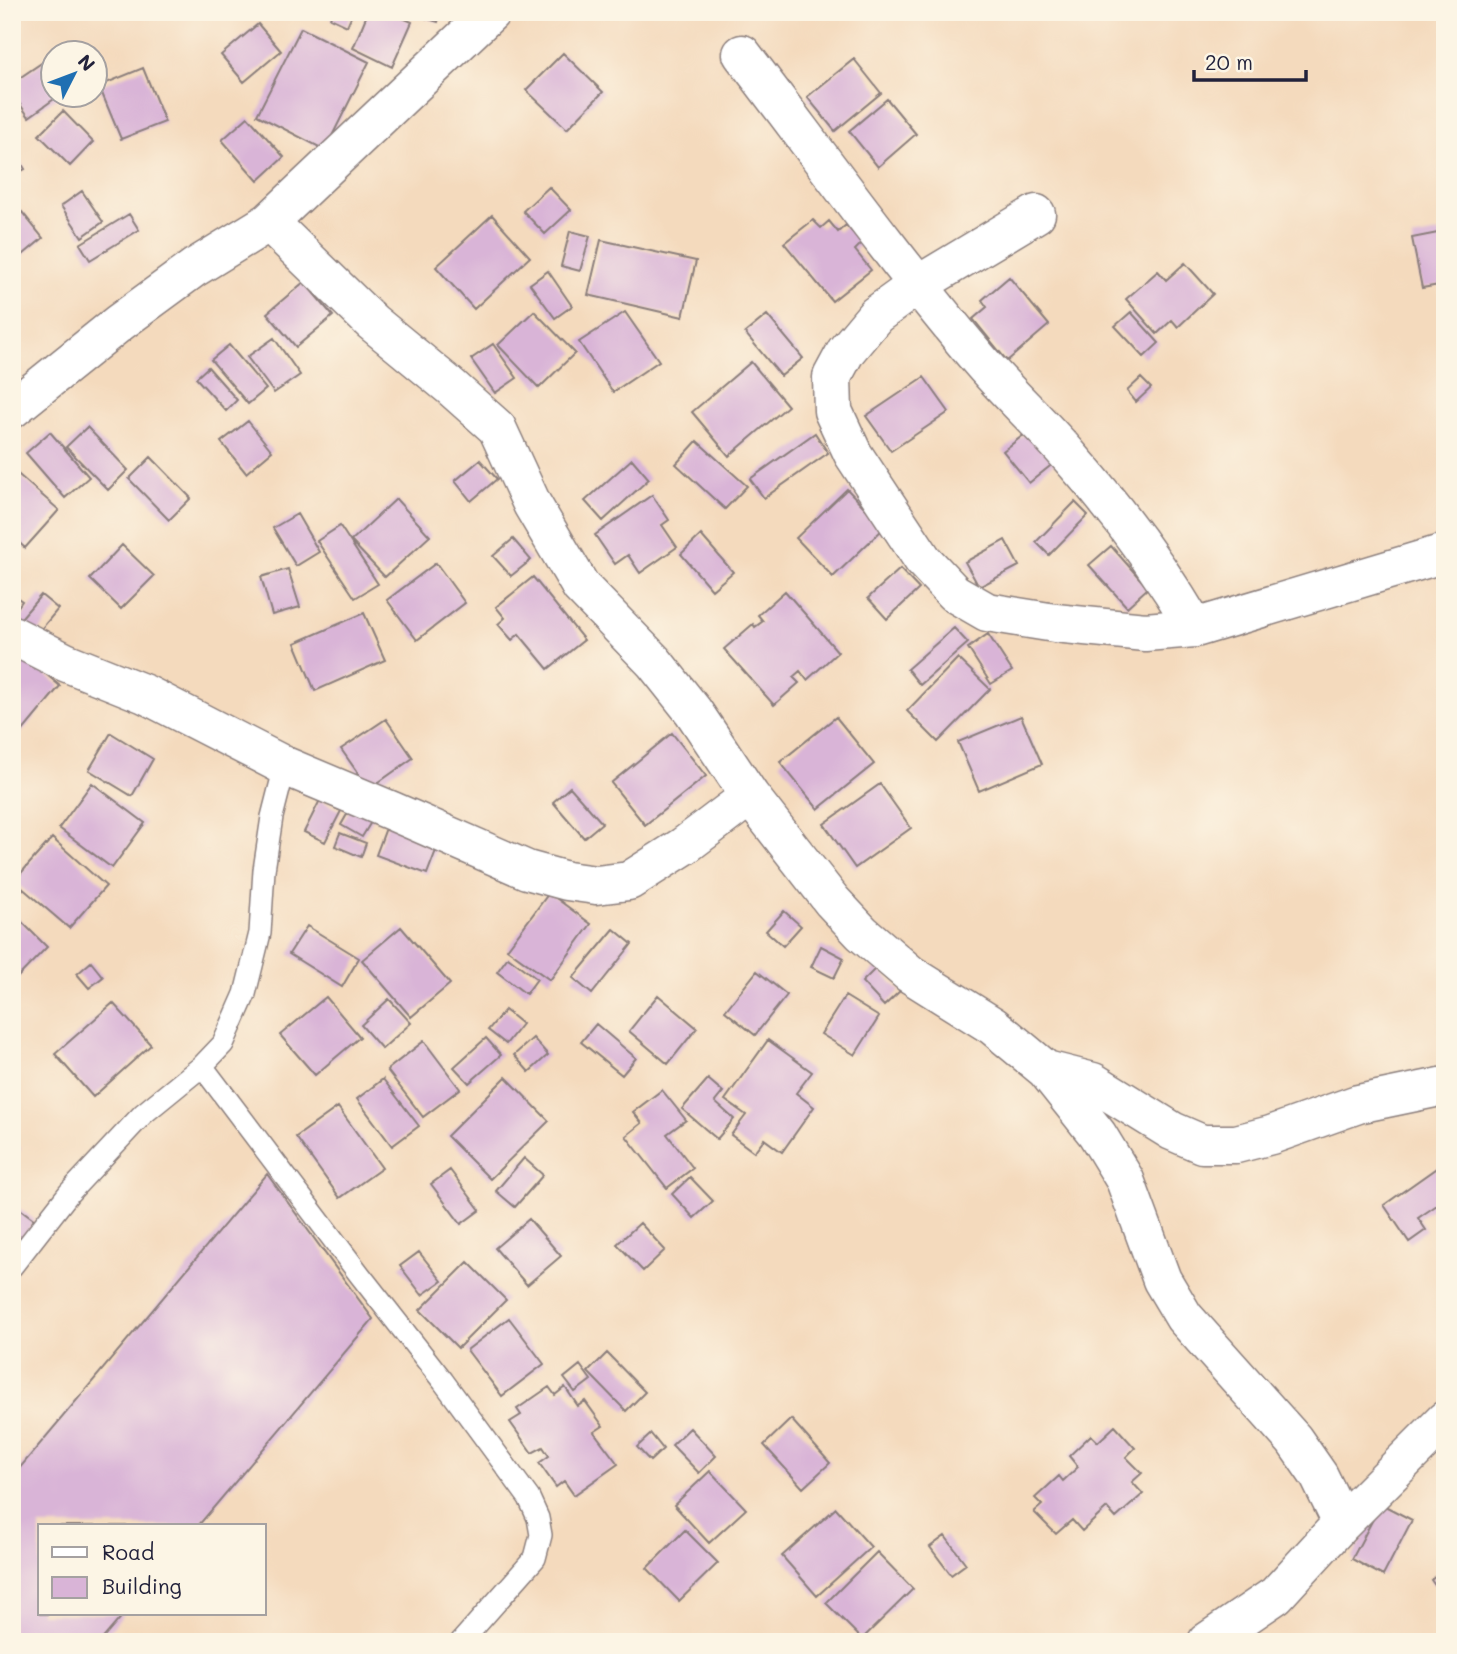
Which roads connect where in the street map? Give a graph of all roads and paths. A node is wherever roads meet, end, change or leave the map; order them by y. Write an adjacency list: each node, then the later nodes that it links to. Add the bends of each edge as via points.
1 (491, 12): 4 (street)
2 (742, 54): 5 (street)
3 (1036, 214): 5 (street)
4 (269, 222): 6 (street, via 194,268); 11 (street, via 372,322 497,428 532,504 581,586 654,662)
5 (916, 286): 8 (street, via 1115,510); 8 (street, via 876,315 846,351 832,377 833,411 853,454 923,560 954,593 987,612 1146,632)
6 (12, 409)
7 (1445, 553): 8 (street)
8 (1195, 628)
9 (12, 635): 10 (street, via 145,694)
10 (285, 766): 11 (street, via 527,870 596,885 629,881); 12 (lane, via 272,817 260,933 246,993 223,1044)
11 (750, 796): 13 (street, via 862,933 910,974 993,1026)
12 (202, 1066): 15 (lane, via 143,1114 69,1193); 18 (lane, via 443,1381 529,1498 538,1518 541,1535 535,1558)
13 (1046, 1070): 14 (street, via 1093,1082 1172,1131 1202,1144 1236,1144 1358,1104); 17 (street, via 1097,1134 1125,1181 1161,1280 1184,1317 1294,1440 1319,1476)
14 (1445, 1086)
15 (12, 1266)
16 (1445, 1420): 17 (street)
17 (1342, 1523): 19 (street, via 1276,1595)
18 (461, 1642)
19 (1207, 1642)

